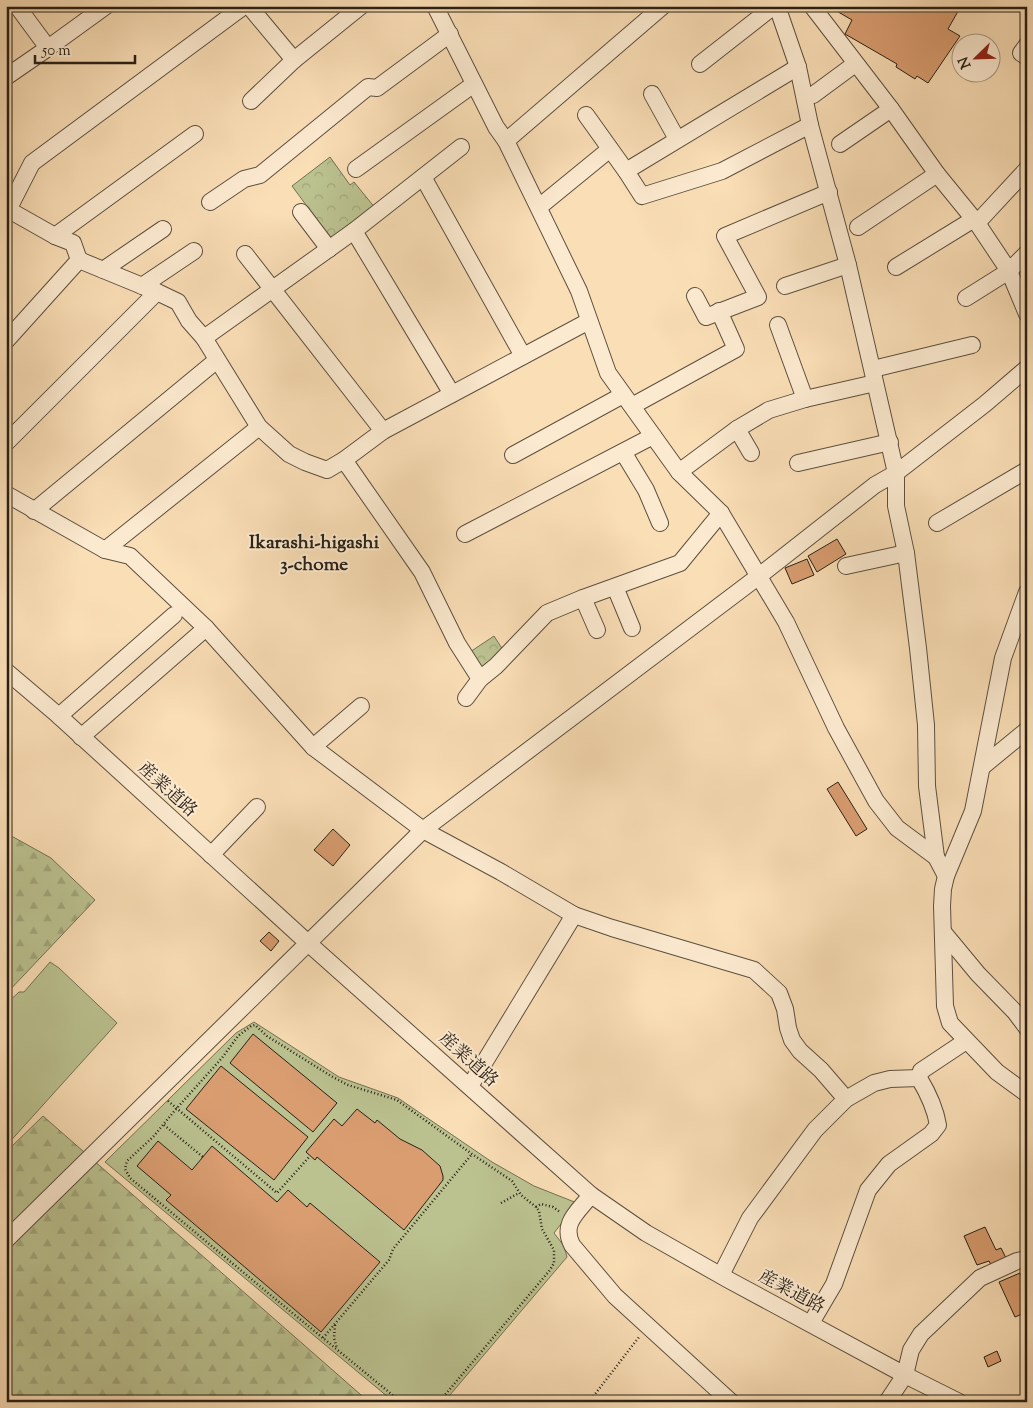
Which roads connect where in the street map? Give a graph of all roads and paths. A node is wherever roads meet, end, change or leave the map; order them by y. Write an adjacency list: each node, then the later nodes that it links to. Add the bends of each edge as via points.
1 (17, 6): 12 (street)
2 (106, 6): 12 (street)
3 (244, 6): 40 (street, via 32,163)
4 (248, 6): 14 (street)
5 (434, 6): 10 (street)
6 (663, 6): 28 (street)
7 (775, 6): 15 (street); 17 (street)
8 (812, 6): 16 (street)
9 (352, 9): 14 (street)
10 (450, 34): 19 (street); 38 (street, via 377,88 368,87 260,175 244,180)
11 (1027, 45): 13 (street, via 1021,53)
12 (48, 48): 18 (street)
13 (1027, 57)
14 (294, 60): 22 (street)
15 (700, 64)
16 (855, 64): 21 (street); 23 (street)
17 (798, 66): 25 (street); 27 (street)
18 (6, 78)
19 (474, 84): 28 (street); 32 (street)
20 (652, 94): 27 (street)
21 (813, 95)
22 (251, 101)
23 (891, 109): 29 (street); 35 (street)
24 (586, 115): 31 (street)
25 (810, 125): 34 (street, via 722,171 642,196); 37 (street)
26 (196, 134): 46 (street)
27 (677, 139): 34 (street)
28 (506, 141): 39 (street)
29 (840, 144)
30 (461, 147): 36 (street)
31 (610, 149): 34 (street); 39 (street)
32 (356, 169)
33 (1027, 169): 42 (street)
34 (626, 171)
35 (937, 174): 42 (street); 43 (street)
36 (423, 177): 45 (street); 68 (street)
37 (829, 192): 52 (street); 61 (street, via 726,236 758,297)
38 (210, 202)
39 (539, 207): 63 (street, via 579,291)
40 (8, 212): 46 (street)
41 (301, 212): 47 (street)
42 (975, 221): 53 (street); 55 (street)
43 (858, 227)
44 (163, 229): 54 (street)
45 (354, 232): 47 (street); 72 (street)
46 (55, 236): 51 (street, via 73,243)
47 (329, 249): 58 (street)
48 (194, 251): 57 (street)
49 (1027, 253): 55 (street)
50 (245, 254): 58 (street)
51 (79, 260): 54 (street); 66 (street)
52 (848, 265): 56 (street); 71 (street)
53 (896, 267)
54 (104, 270): 57 (street)
55 (1009, 271): 60 (street); 62 (street)
56 (785, 286)
57 (150, 288): 65 (street, via 178,302); 80 (street)
58 (272, 289): 65 (street); 77 (street)
59 (695, 296): 61 (street, via 706,316)
60 (966, 298)
61 (719, 311): 74 (street, via 736,349)
62 (1027, 314)
63 (589, 321): 68 (street); 74 (street, via 608,374)
64 (778, 326): 73 (street)
65 (204, 338): 69 (street)
66 (6, 341)
67 (972, 345): 71 (street)
68 (523, 356): 72 (street)
69 (216, 360): 75 (street); 90 (street)
70 (1027, 368): 88 (street)
71 (874, 376): 73 (street); 79 (street)
72 (452, 394): 77 (street)
73 (805, 399): 76 (street, via 769,410)
74 (627, 400): 78 (street); 83 (street)
75 (259, 428): 84 (street, via 289,454 304,462 326,470); 95 (street)
76 (737, 429): 82 (street); 87 (street)
77 (383, 431): 84 (street)
78 (653, 436): 81 (street); 87 (street)
79 (890, 442): 85 (street); 88 (street)
80 (6, 443)
81 (623, 452): 92 (street, via 646,490); 94 (street)
82 (751, 454)
83 (513, 455)
84 (344, 460): 107 (street, via 422,572 457,643)
85 (798, 463)
86 (1027, 470): 93 (street)
87 (679, 472): 91 (street)
88 (896, 473): 96 (street, via 896,506); 98 (street, via 875,485)
89 (6, 494): 90 (street)
90 (34, 511): 95 (street)
91 (722, 513): 98 (street); 99 (street, via 680,563)
92 (660, 523)
93 (937, 523)
94 (465, 534)
95 (105, 550): 103 (street, via 130,556)
96 (906, 553): 97 (street); 118 (street, via 926,725 927,786)
97 (846, 566)
98 (759, 576): 116 (street); 118 (street, via 786,622 836,728 876,801 897,828)
99 (615, 587): 101 (street); 104 (street)
100 (1027, 592): 114 (street, via 1003,658)
101 (583, 598): 105 (street); 107 (street, via 547,613)
102 (174, 615): 110 (street)
103 (206, 628): 112 (street); 113 (street)
104 (632, 628)
105 (597, 630)
106 (6, 670): 110 (street, 産業道路)
107 (480, 679): 108 (street)
108 (466, 698)
109 (361, 706): 113 (street)
110 (59, 716): 112 (street, 産業道路)
111 (1027, 730): 114 (street)
112 (81, 737): 117 (street, 産業道路)
113 (313, 747): 116 (street)
114 (982, 766): 119 (street, via 973,811)
115 (257, 807): 117 (street)
116 (424, 830): 120 (street); 122 (street)
117 (211, 855): 122 (street, 産業道路)
118 (936, 857): 119 (street)
119 (946, 876): 121 (street, via 943,889)
120 (574, 915): 126 (street); 128 (street, via 754,970 778,993 792,1040 800,1052)
121 (944, 933): 123 (street); 124 (street, via 944,1006 950,1023)
122 (308, 943): 126 (street, 産業道路); 139 (street)
123 (1027, 1028)
124 (966, 1041): 125 (street, via 921,1071); 127 (street, via 997,1072)
125 (919, 1078): 128 (street, via 874,1083); 143 (street, via 932,1099 938,1125 931,1134 889,1164 868,1190 834,1284)
126 (470, 1086): 135 (street, 産業道路)
127 (1027, 1094)
128 (846, 1099): 141 (street, via 816,1130 750,1218)
129 (176, 1109): 130 (path); 131 (path, via 238,1036 255,1026 330,1076 397,1100); 132 (path, via 277,1194)
130 (164, 1124): 133 (path); 145 (path, via 127,1161 126,1173)
131 (472, 1154): 134 (path, via 512,1181); 142 (path)
132 (310, 1156)
133 (203, 1158)
134 (519, 1193): 136 (path); 137 (path)
135 (592, 1196): 138 (street); 141 (street, 産業道路, via 646,1233)
136 (501, 1203)
137 (536, 1207): 138 (path, via 541,1204 553,1207); 149 (path, via 542,1229 554,1250 554,1263)
138 (571, 1220): 144 (street, via 567,1228 572,1245 615,1296)
139 (6, 1240)
140 (1027, 1260): 147 (street, via 1017,1261 980,1278 958,1298 921,1334 912,1350)
141 (721, 1275): 143 (street, 産業道路)
142 (335, 1323): 145 (path); 146 (path, via 334,1338)
143 (811, 1323): 147 (street, 産業道路)
144 (647, 1326): 150 (path); 151 (street)
145 (322, 1338): 146 (path)
146 (338, 1350): 148 (path)
147 (905, 1375): 152 (street); 153 (street, 産業道路)
148 (401, 1402)
149 (439, 1402)
150 (589, 1402)
151 (732, 1402)
152 (886, 1402)
153 (959, 1402)

